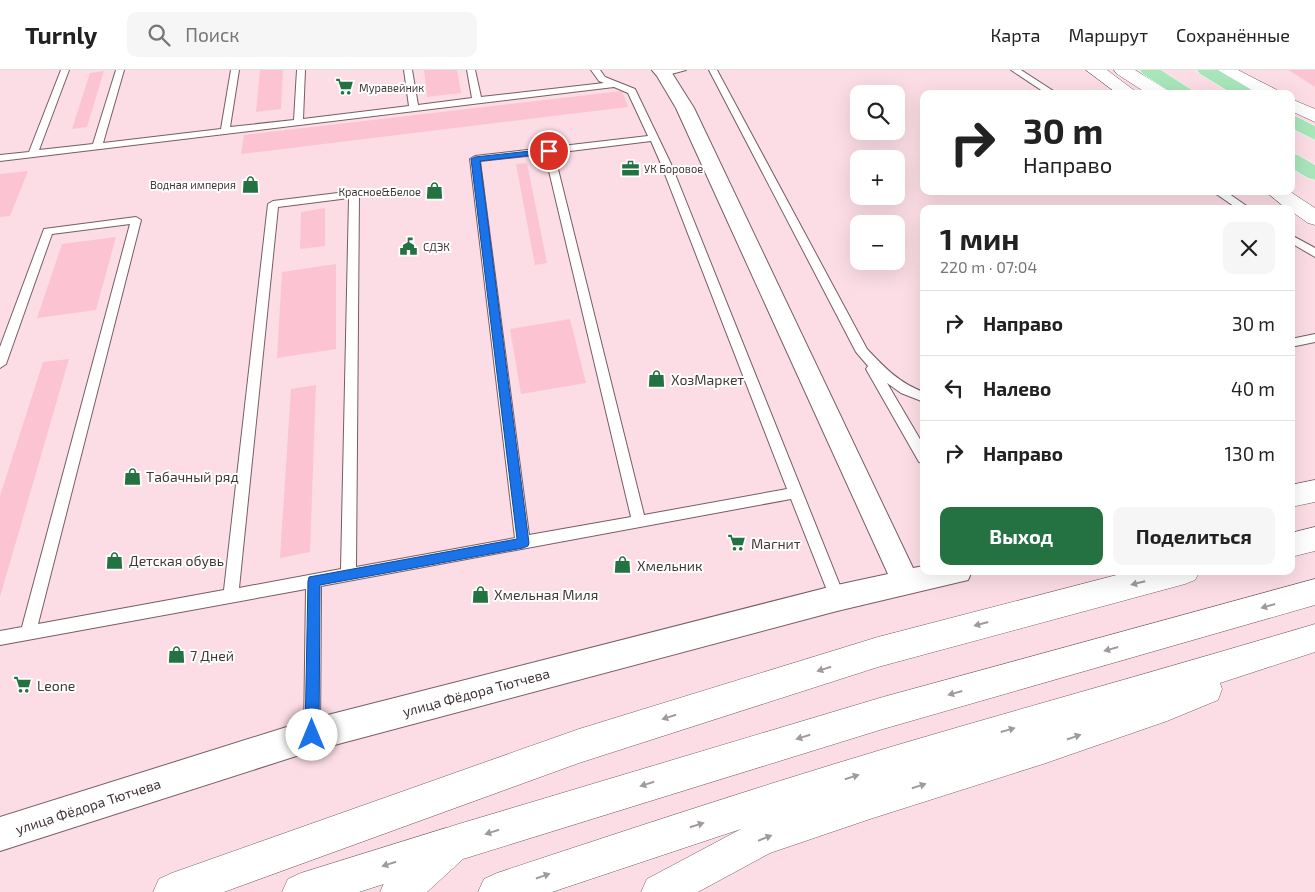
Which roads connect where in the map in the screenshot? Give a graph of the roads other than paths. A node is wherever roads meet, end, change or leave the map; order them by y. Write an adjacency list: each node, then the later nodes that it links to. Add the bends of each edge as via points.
1 (68, 70): 34 (lane)
2 (120, 70): 32 (lane)
3 (235, 70): 29 (lane)
4 (301, 70): 27 (lane)
5 (408, 70): 25 (lane)
6 (471, 70): 23 (lane)
7 (596, 70): 16 (lane, via 602,78)
8 (713, 70): 48 (lane)
9 (1015, 70): 17 (lane)
10 (1095, 70): 18 (main road)
11 (1123, 70): 19 (main road)
12 (1149, 70): 20 (highway)
13 (1206, 70): 21 (highway)
14 (1225, 70): 22 (main road)
15 (669, 71): 63 (street)
16 (615, 84): 23 (lane); 31 (lane, via 632,91)
17 (1048, 90)
18 (1124, 90)
19 (1155, 90)
20 (1180, 90)
21 (1239, 90)
22 (1263, 90)
23 (478, 101): 25 (lane)
24 (1295, 106): 26 (main road)
25 (414, 109): 27 (lane)
26 (1315, 116)
27 (298, 122): 29 (lane)
28 (1295, 122): 30 (highway)
29 (225, 131): 32 (lane)
30 (1315, 134)
31 (654, 138): 33 (lane); 53 (lane)
32 (97, 146): 34 (lane)
33 (549, 151): 55 (lane); 57 (lane, via 475,159)
34 (33, 154): 35 (lane)
35 (0, 158)
36 (1295, 162): 37 (highway)
37 (1315, 174)
38 (1295, 183): 41 (main road)
39 (1223, 195): 42 (lane)
40 (1281, 195): 43 (main road)
41 (1315, 196)
42 (1240, 205)
43 (1315, 218)
44 (1295, 241): 45 (lane)
45 (1315, 254)
46 (1315, 338): 47 (lane)
47 (1295, 342)
48 (862, 352): 50 (lane, via 883,374 911,394); 51 (lane)
49 (0, 364): 67 (lane, via 48,231 136,220)
50 (920, 396)
51 (920, 451)
52 (1315, 491): 54 (main road)
53 (795, 493): 55 (lane); 66 (lane)
54 (1295, 495)
55 (639, 522): 57 (lane)
56 (1315, 539): 58 (main road)
57 (523, 543): 59 (lane)
58 (1295, 544)
59 (348, 575): 62 (lane); 65 (lane, via 354,194 273,204)
60 (941, 575): 63 (street, улица Фёдора Тютчева)
61 (1169, 575): 74 (main road, one-way to 74, via 878,652 588,743)
62 (314, 581): 65 (lane); 71 (lane)
63 (906, 583): 66 (street, улица Фёдора Тютчева)
64 (1315, 592): 73 (main road, one-way to 73, via 883,713)
65 (231, 596): 67 (lane)
66 (837, 598): 71 (street, улица Фёдора Тютчева)
67 (28, 633): 68 (lane)
68 (0, 638)
69 (1315, 638): 77 (main road, one-way to 69, via 923,755)
70 (1315, 644): 78 (main road, one-way to 70, via 762,838 1167,705)
71 (312, 735): 72 (street, улица Фёдора Тютчева)
72 (0, 834)
73 (452, 844): 75 (main road, one-way to 75); 76 (main road)
74 (172, 892)
75 (301, 892)
76 (398, 892)
77 (496, 892)
78 (660, 892)

